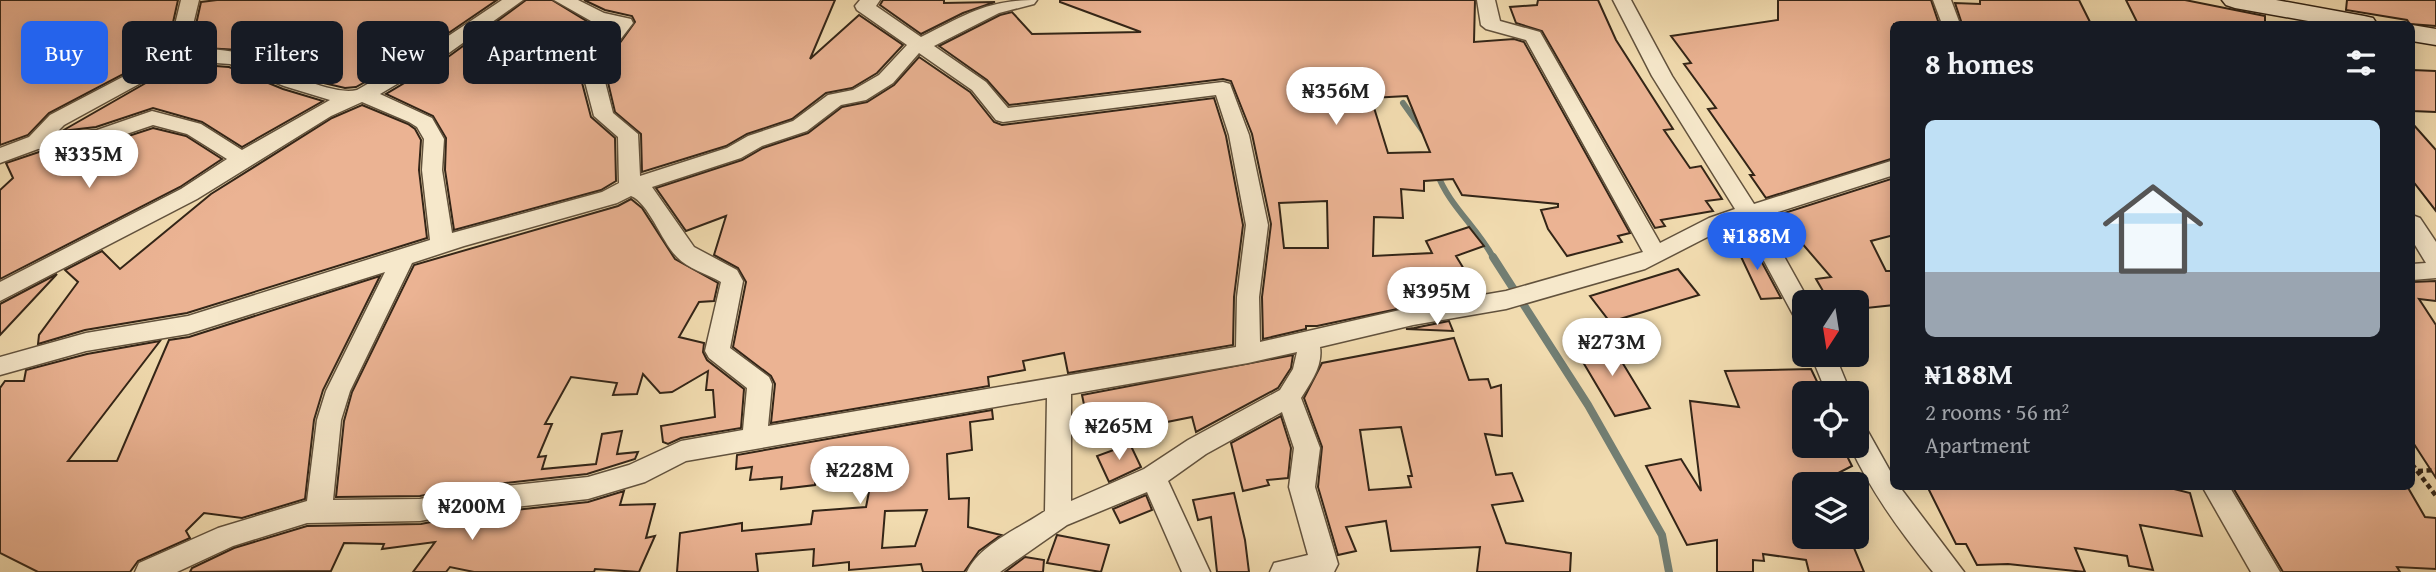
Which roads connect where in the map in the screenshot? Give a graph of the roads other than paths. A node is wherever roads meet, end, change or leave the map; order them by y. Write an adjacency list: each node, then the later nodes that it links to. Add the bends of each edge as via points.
1 (190, 0): 10 (street)
2 (514, 0): 17 (street, via 439,51)
3 (563, 0): 22 (street, via 598,17 624,23 598,56 593,74 604,116 628,134)
4 (871, 0): 34 (street, via 864,6 979,86 1003,115 1223,88 1239,135 1257,225 1248,297)
5 (1028, 0): 22 (street, via 992,9 909,51 886,79 859,95 835,100 800,126)
6 (1486, 0): 26 (street, via 1488,21 1493,25 1533,36)
7 (1622, 0): 23 (street, via 1662,76)
8 (1942, 0): 11 (street)
9 (2235, 0): 12 (street)
10 (185, 21)
11 (1950, 21)
12 (2348, 21)
13 (2415, 34): 14 (street)
14 (2436, 37)
15 (217, 57): 17 (street, via 233,58 291,82)
16 (124, 84): 18 (street, via 57,120)
17 (356, 97): 20 (street); 25 (street, via 416,117 434,139 432,170)
18 (36, 142): 19 (street); 20 (street, via 77,141 152,118 194,129)
19 (0, 156)
20 (242, 159): 32 (street, via 189,194)
21 (1890, 168): 23 (street)
22 (630, 187): 25 (street, via 601,200); 38 (street, via 648,194 686,253 732,281 717,351 760,384)
23 (1749, 212): 26 (street, via 1717,223); 31 (street)
24 (2415, 228): 28 (street)
25 (442, 244): 27 (street)
26 (1656, 256): 33 (street, via 1506,300 1413,316)
27 (403, 258): 35 (street, via 188,325 86,342); 42 (street, via 338,391 329,420)
28 (2436, 260)
29 (2436, 270): 30 (street)
30 (2415, 272)
31 (1793, 290)
32 (0, 292)
33 (1307, 342): 34 (street); 37 (street, via 1305,371)
34 (1248, 354): 36 (street)
35 (0, 366)
36 (1059, 388): 38 (street); 43 (street)
37 (1289, 397): 40 (street, via 1197,447); 47 (street, via 1307,448 1302,487 1324,564)
38 (754, 440): 42 (street, via 681,451 636,474 588,488 420,510)
39 (1869, 455): 48 (street)
40 (1153, 478): 43 (street); 46 (street)
41 (2217, 490): 49 (street)
42 (319, 513): 44 (street, via 307,512 227,536)
43 (1058, 517): 45 (street)
44 (149, 572)
45 (981, 572)
46 (1196, 572)
47 (1284, 572)
48 (1950, 572)
49 (2266, 572)

